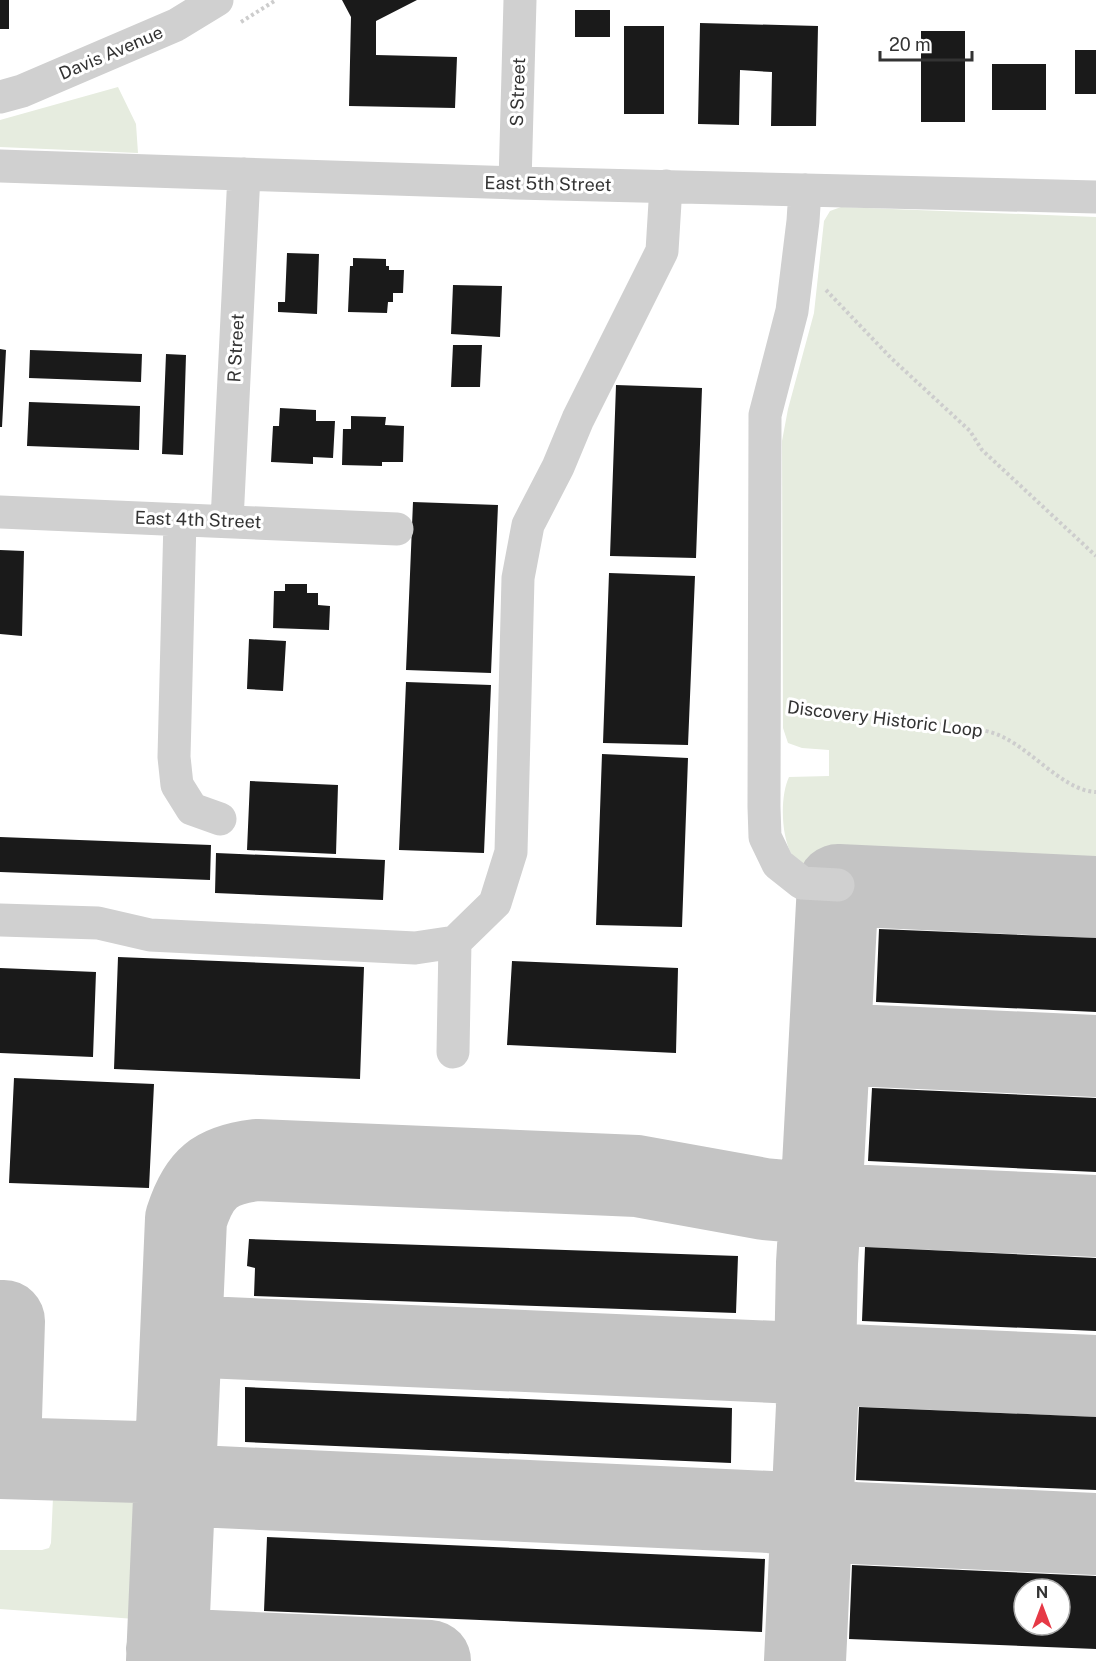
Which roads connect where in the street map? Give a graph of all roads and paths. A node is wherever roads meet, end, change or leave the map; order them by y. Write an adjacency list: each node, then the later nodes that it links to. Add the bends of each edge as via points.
1 (217, 0): 3 (street, Davis Avenue, via 176,25)
2 (520, 0): 6 (street, S Street)
3 (0, 97)
4 (0, 166): 5 (street, East 5th Street)
5 (244, 174): 6 (street, East 5th Street); 13 (street, R Street)
6 (515, 183): 7 (street, East 5th Street)
7 (666, 186): 8 (street, East 5th Street); 21 (street, via 662,250 528,525 518,578 511,852 495,903)
8 (805, 190): 9 (street, East 5th Street); 10 (street)
9 (1096, 197)
10 (799, 261): 15 (path, via 891,358 970,431 982,450); 16 (street, via 792,310 765,415)
11 (0, 512): 12 (street, East 4th Street)
12 (180, 520): 13 (street, East 4th Street); 18 (street, via 174,757 177,785 192,809)
13 (227, 521): 14 (street, East 4th Street)
14 (397, 529)
15 (1096, 556)
16 (764, 704): 17 (path, Discovery Historic Loop, via 990,732 1018,744 1071,785); 19 (street, via 765,837 778,864 802,883)
17 (1096, 792)
18 (220, 819)
19 (838, 885)
20 (0, 920): 21 (street, via 98,923 150,935 415,948)
21 (455, 942): 22 (street)
22 (453, 1052)

